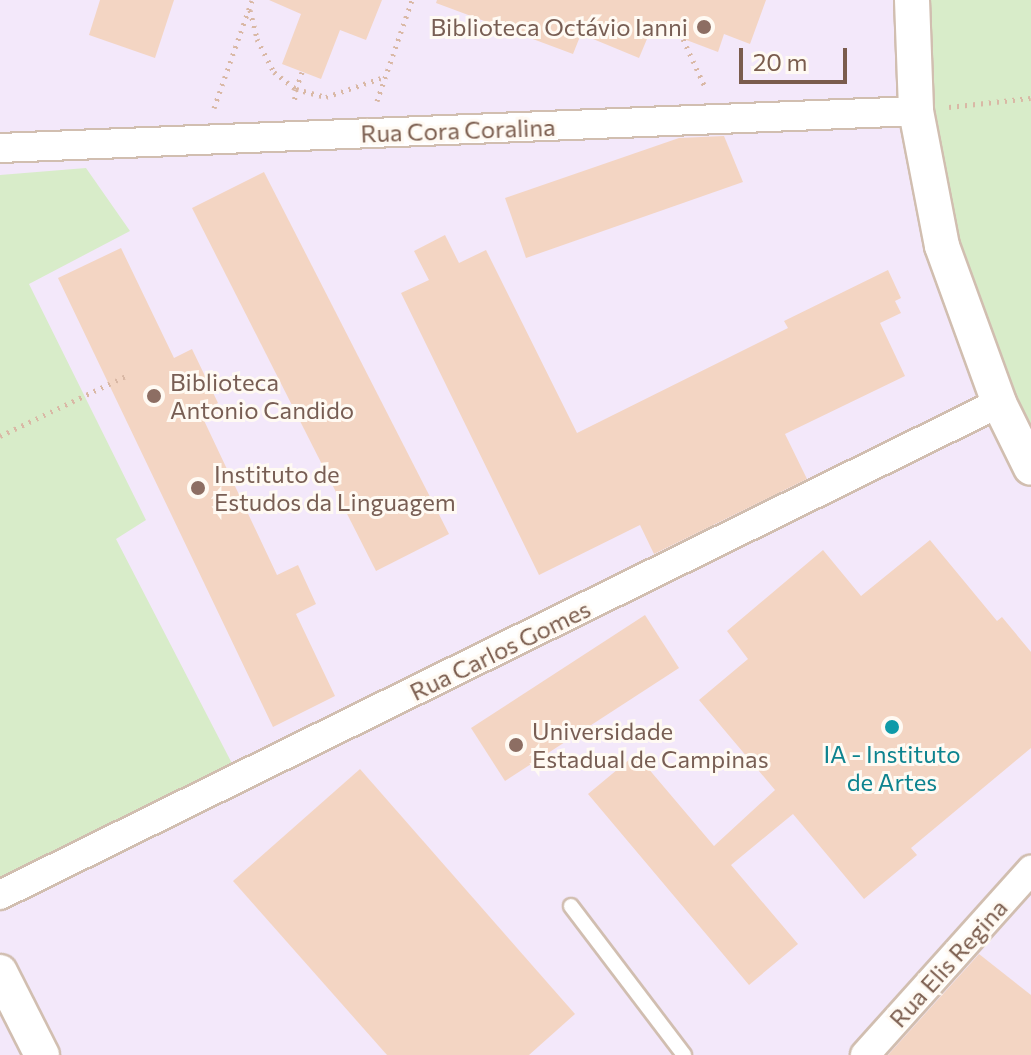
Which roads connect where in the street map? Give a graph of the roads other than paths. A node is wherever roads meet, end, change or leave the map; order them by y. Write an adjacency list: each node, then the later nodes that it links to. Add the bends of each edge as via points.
1 (912, 0): 2 (street)
2 (916, 111): 3 (street, Rua Cora Coralina); 4 (street, via 942,246)
3 (0, 148)
4 (999, 403): 5 (street); 7 (street, Rua Carlos Gomes)
5 (1031, 468)
6 (1031, 870): 12 (street, Rua Elis Regina)
7 (0, 895)
8 (571, 906): 11 (lane)
9 (0, 972): 10 (street)
10 (42, 1055)
11 (684, 1055)
12 (865, 1055)

